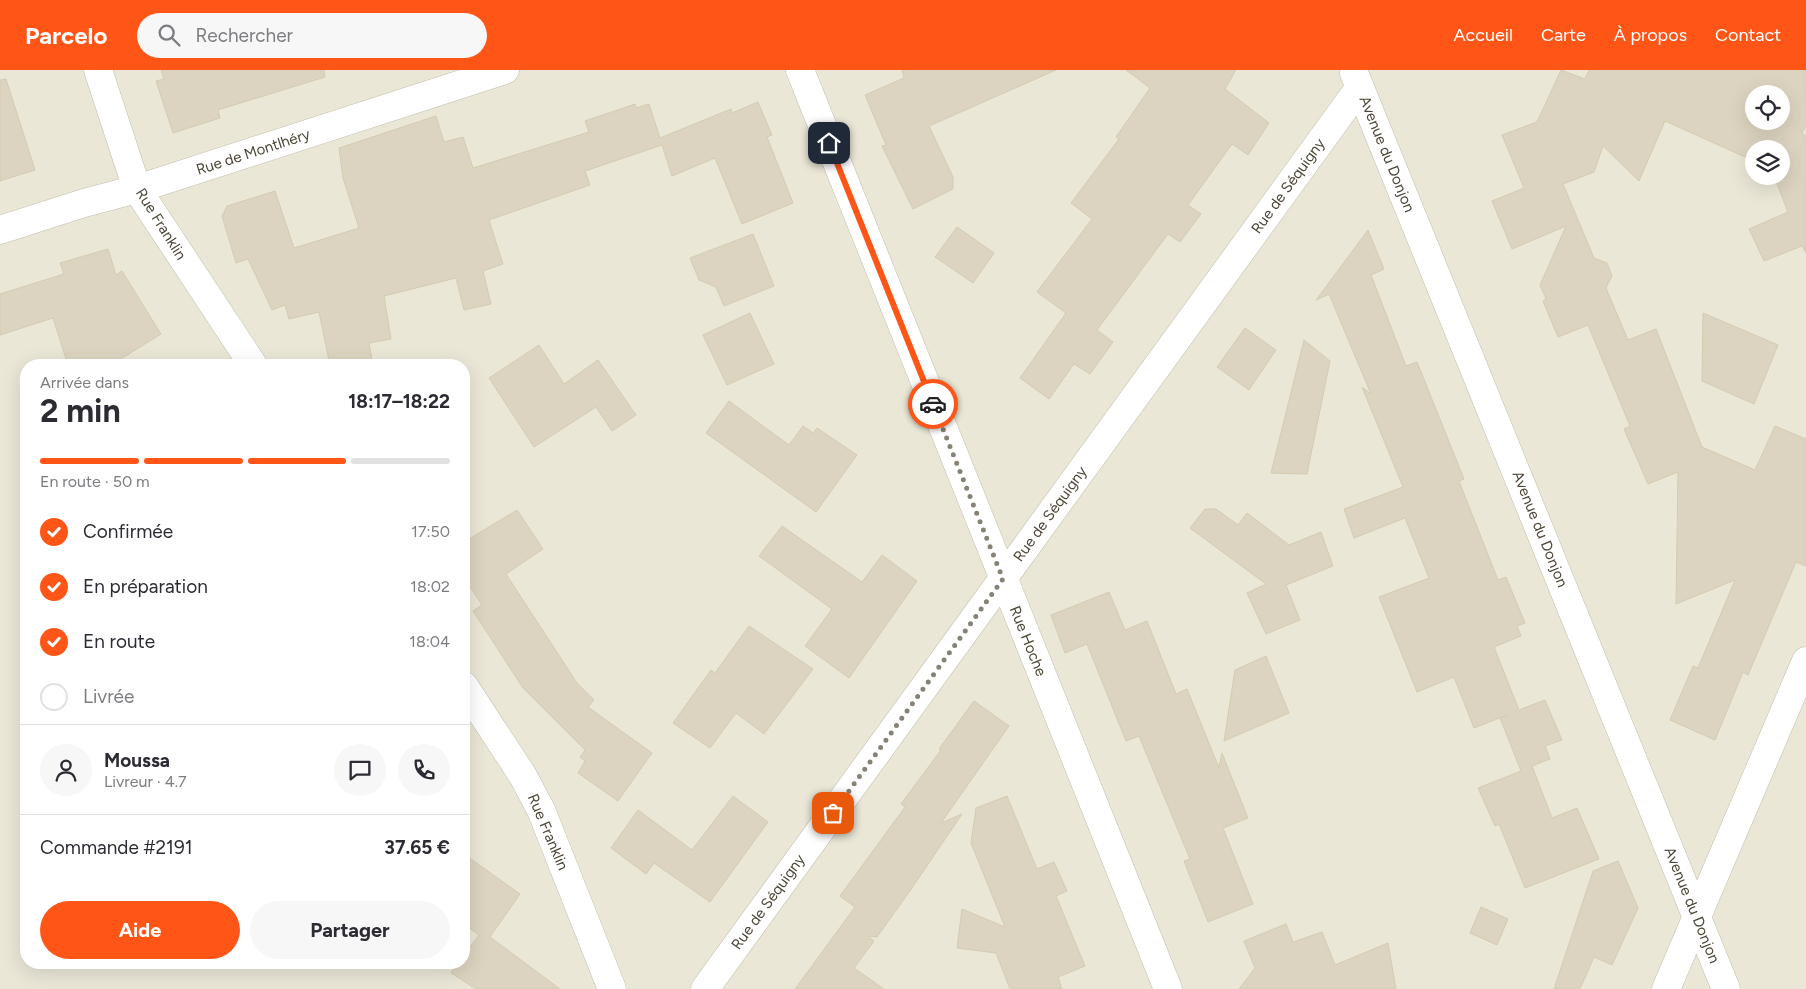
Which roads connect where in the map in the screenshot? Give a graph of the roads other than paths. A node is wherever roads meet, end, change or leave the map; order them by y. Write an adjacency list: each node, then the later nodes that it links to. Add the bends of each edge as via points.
1 (98, 70): 5 (street, Rue Franklin)
2 (505, 70): 5 (street, Rue de Montlhéry)
3 (800, 70): 8 (street, Rue Hoche)
4 (1357, 78): 8 (street, Rue de Séquigny); 11 (street, Avenue du Donjon)
5 (137, 189): 6 (street, Rue de Montlhéry); 7 (street, Rue Franklin)
6 (0, 230)
7 (249, 359)
8 (1003, 579): 13 (street, Rue de Séquigny); 14 (street, Rue Hoche)
9 (1806, 661): 11 (street)
10 (470, 695): 12 (street, Rue Franklin, via 523,776 541,810)
11 (1697, 916): 15 (street); 16 (street, Avenue du Donjon)
12 (612, 989)
13 (705, 989)
14 (1168, 989)
15 (1666, 989)
16 (1726, 989)

